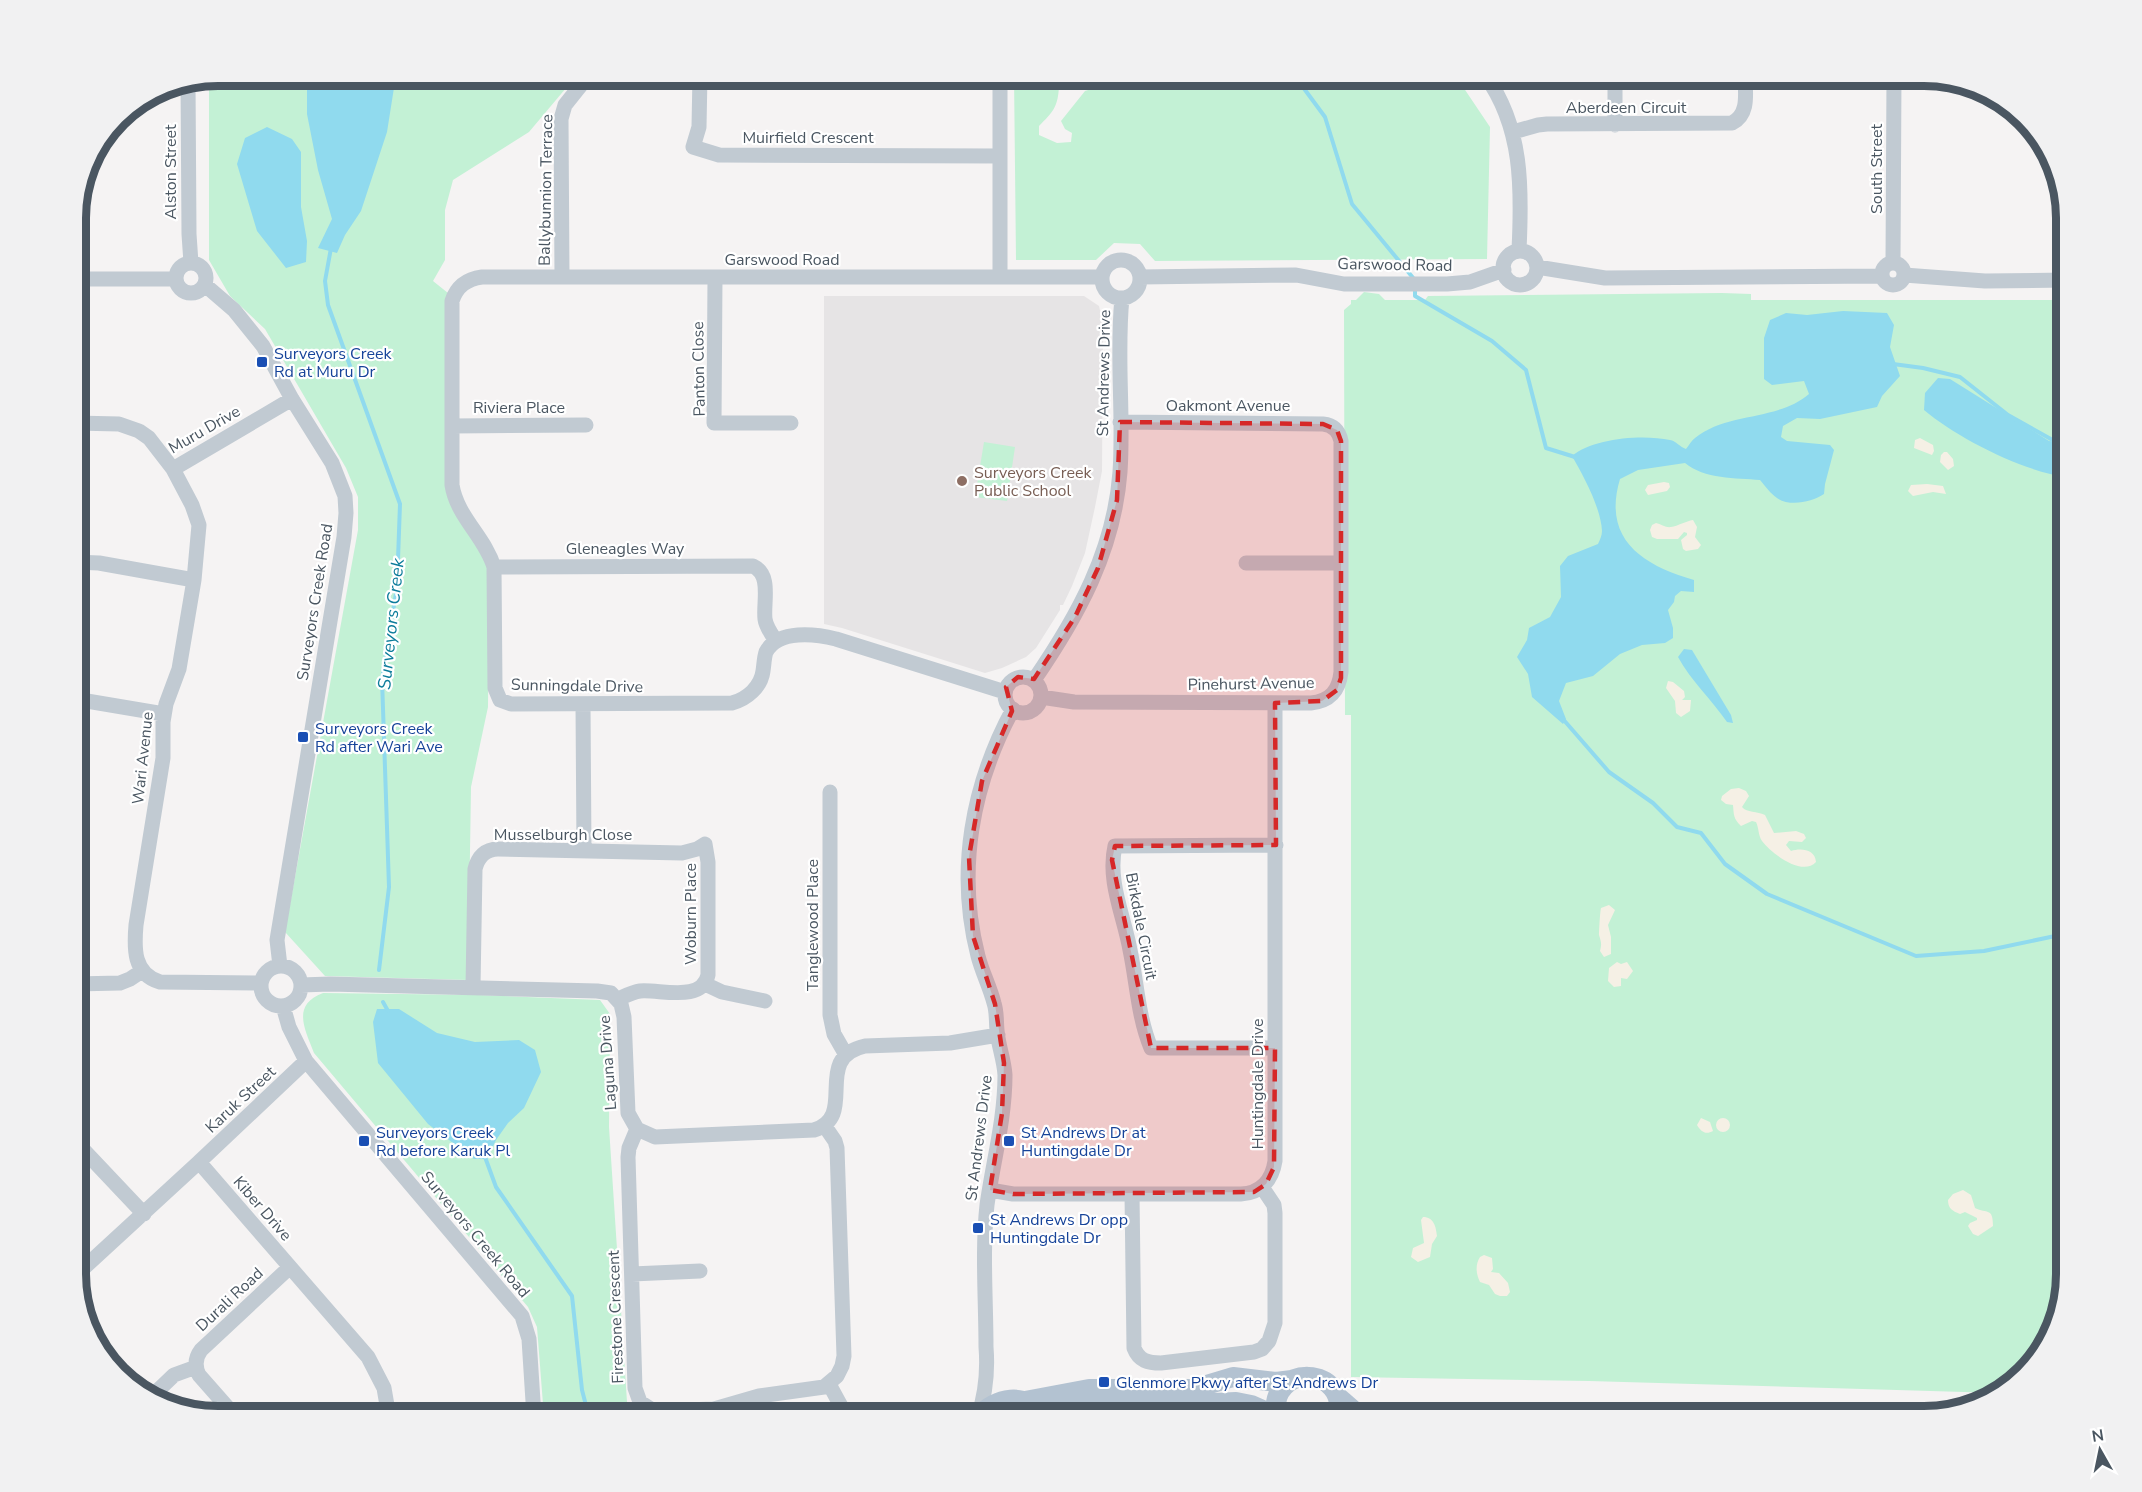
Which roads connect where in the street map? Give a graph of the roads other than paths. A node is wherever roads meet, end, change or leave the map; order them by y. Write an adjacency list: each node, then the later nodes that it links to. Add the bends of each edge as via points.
1 (580, 86): 19 (street, Ballybunnion Terrace, via 565,105 561,119)
2 (700, 86): 11 (street, Muirfield Crescent, via 700,120 693,147 710,153)
3 (999, 86): 11 (street)
4 (1492, 86): 10 (street)
5 (1615, 86): 9 (street)
6 (1745, 86): 9 (street, Aberdeen Circuit, via 1740,123)
7 (1894, 86): 14 (street, South Street)
8 (188, 89): 13 (street, Alston Street)
9 (1615, 125): 10 (street, Aberdeen Circuit, via 1543,125)
10 (1513, 132): 12 (street, via 1520,170)
11 (999, 156): 21 (street)
12 (1519, 250): 15 (street, via 1531,256); 16 (street, via 1508,257)
13 (191, 263): 25 (street, via 182,266); 28 (street, via 203,268)
14 (1893, 263): 17 (street, via 1901,266); 18 (street, via 1885,267)
15 (1537, 267): 16 (street, via 1531,281 1518,285 1508,279); 18 (street, via 1605,278)
16 (1504, 270): 23 (street, Garswood Road, via 1470,282 1447,284 1344,284 1296,275)
17 (1904, 275): 18 (street, via 1901,282 1893,285); 26 (street, via 1985,281)
18 (1882, 276)
19 (562, 277): 20 (street, Garswood Road); 27 (street, Garswood Road, via 482,277)
20 (715, 277): 21 (street, Garswood Road); 33 (street, Panton Close, via 714,423)
21 (1000, 277): 22 (street, Garswood Road)
22 (1102, 277): 23 (street, via 1108,265 1120,260 1133,264); 29 (street, via 1105,289)
23 (1140, 277): 29 (street, via 1134,293)
24 (86, 279): 25 (street)
25 (176, 279): 28 (street, via 179,288 188,293)
26 (2056, 280)
27 (464, 284): 35 (street, Sunningdale Drive, via 454,295 452,305)
28 (205, 285): 30 (street, Surveyors Creek Road, via 234,310 263,346)
29 (1122, 298): 31 (street, St Andrews Drive)
30 (292, 399): 37 (street, Muru Drive); 56 (street, Surveyors Creek Road, via 332,463 345,496 346,513 277,940)
31 (1120, 422): 36 (street, Oakmont Avenue); 44 (street, St Andrews Drive, via 1117,500 1103,556 1075,617)
32 (86, 423): 37 (street, Muru Drive, via 119,424 139,431 154,443)
33 (791, 423)
34 (586, 425): 35 (street, Riviera Place)
35 (452, 426): 41 (street, Sunningdale Drive, via 454,497)
36 (1334, 427): 40 (street, Pinehurst Avenue, via 1341,441)
37 (172, 469): 42 (street, Wari Avenue, via 199,525)
38 (86, 562): 42 (street)
39 (1246, 563): 40 (street)
40 (1340, 563): 48 (street, Pinehurst Avenue, via 1339,687 1317,702)
41 (494, 567): 43 (street, Gleneagles Way, via 757,564 764,576 766,622); 49 (street, Sunningdale Drive, via 498,698 511,704)
42 (194, 580): 51 (street, Wari Avenue, via 179,669)
43 (776, 641): 45 (street, via 789,636 831,638); 49 (street, Sunningdale Drive, via 766,653 759,683 736,702)
44 (1034, 680): 45 (street, via 1013,679); 46 (street)
45 (1005, 692): 50 (street, via 1006,702)
46 (1041, 697): 48 (street, Pinehurst Avenue, via 1074,702); 50 (street, via 1028,712)
47 (86, 701): 51 (street)
48 (1275, 703): 54 (street, Huntingdale Drive)
49 (583, 704): 55 (street)
50 (1013, 709): 66 (street, St Andrews Drive, via 982,781 968,866 973,936 995,1004)
51 (164, 714): 57 (street, Wari Avenue, via 163,758 135,932 135,952)
52 (830, 792): 68 (street, Tanglewood Place, via 830,1015 834,1034)
53 (705, 844): 55 (street, Musselburgh Close, via 682,853); 61 (street, Woburn Place)
54 (1276, 845): 67 (street, Huntingdale Drive); 67 (street, Birkdale Circuit, via 1115,846 1112,860 1151,1048)
55 (584, 851): 62 (street, Musselburgh Close, via 493,849 479,858 475,869)
56 (280, 966): 58 (street, via 267,971); 60 (street, via 292,969)
57 (142, 971): 58 (street, via 155,981 167,983); 59 (street, via 120,983)
58 (261, 983): 65 (street, via 267,1000)
59 (86, 984)
60 (301, 984): 62 (street, Laguna Drive); 65 (street, via 294,1001)
61 (705, 984): 63 (street, Woburn Place, via 694,991 639,991); 64 (street, Woburn Place, via 722,992)
62 (473, 987): 63 (street, Laguna Drive, via 604,991)
63 (618, 999): 71 (street, Laguna Drive, via 624,1017 626,1104)
64 (765, 1001)
65 (283, 1006): 69 (street, Surveyors Creek Road)
66 (998, 1035): 68 (street, via 950,1043 865,1046); 75 (street, St Andrews Drive, via 1005,1085)
67 (1275, 1048): 74 (street, Huntingdale Drive, via 1275,1161 1272,1175)
68 (846, 1055): 70 (street, via 836,1074 836,1107)
69 (306, 1061): 73 (street, Karuk Street); 91 (street, Surveyors Creek Road, via 522,1316 529,1339)
70 (824, 1125): 71 (street, via 808,1130 664,1137); 85 (street, via 837,1148 844,1356 841,1371)
71 (637, 1129): 81 (street, Firestone Crescent, via 628,1157)
72 (86, 1153): 77 (street)
73 (198, 1162): 77 (street); 79 (street, Kiber Drive)
74 (1262, 1187): 76 (street, via 1240,1194); 76 (street, via 1274,1204 1275,1213 1275,1323 1269,1341 1254,1352 1161,1363 1139,1358 1134,1348)
75 (990, 1190): 76 (street, via 1013,1194); 83 (street, St Andrews Drive, via 986,1239)
76 (1132, 1194)
77 (144, 1214): 78 (street)
78 (86, 1266)
79 (290, 1267): 82 (street, Durali Road, via 201,1350); 90 (street, Kiber Drive, via 372,1363 384,1388)
80 (700, 1271): 81 (street)
81 (632, 1274): 92 (street, Firestone Crescent, via 635,1388)
82 (196, 1367): 86 (street, via 174,1375); 89 (street)
83 (988, 1368): 88 (street, St Andrews Drive, via 995,1387); 95 (street, St Andrews Drive)
84 (1292, 1380): 87 (main road, via 1320,1378); 88 (main road, via 1233,1377 1193,1389 1089,1389); 102 (main road, via 1281,1390)
85 (829, 1384): 93 (street, Firestone Crescent); 94 (street)
86 (157, 1392)
87 (1338, 1397): 103 (main road); 104 (main road)
88 (1019, 1400): 96 (main road); 97 (main road)
89 (226, 1406)
90 (387, 1406)
91 (533, 1406)
92 (640, 1406)
93 (724, 1406)
94 (841, 1406)
95 (981, 1406)
96 (992, 1406)
97 (1034, 1406)
98 (1080, 1406): 99 (main road)
99 (1118, 1406)
100 (1168, 1406): 101 (main road, via 1236,1402)
101 (1253, 1406)
102 (1277, 1406)
103 (1340, 1406)
104 (1348, 1406)

